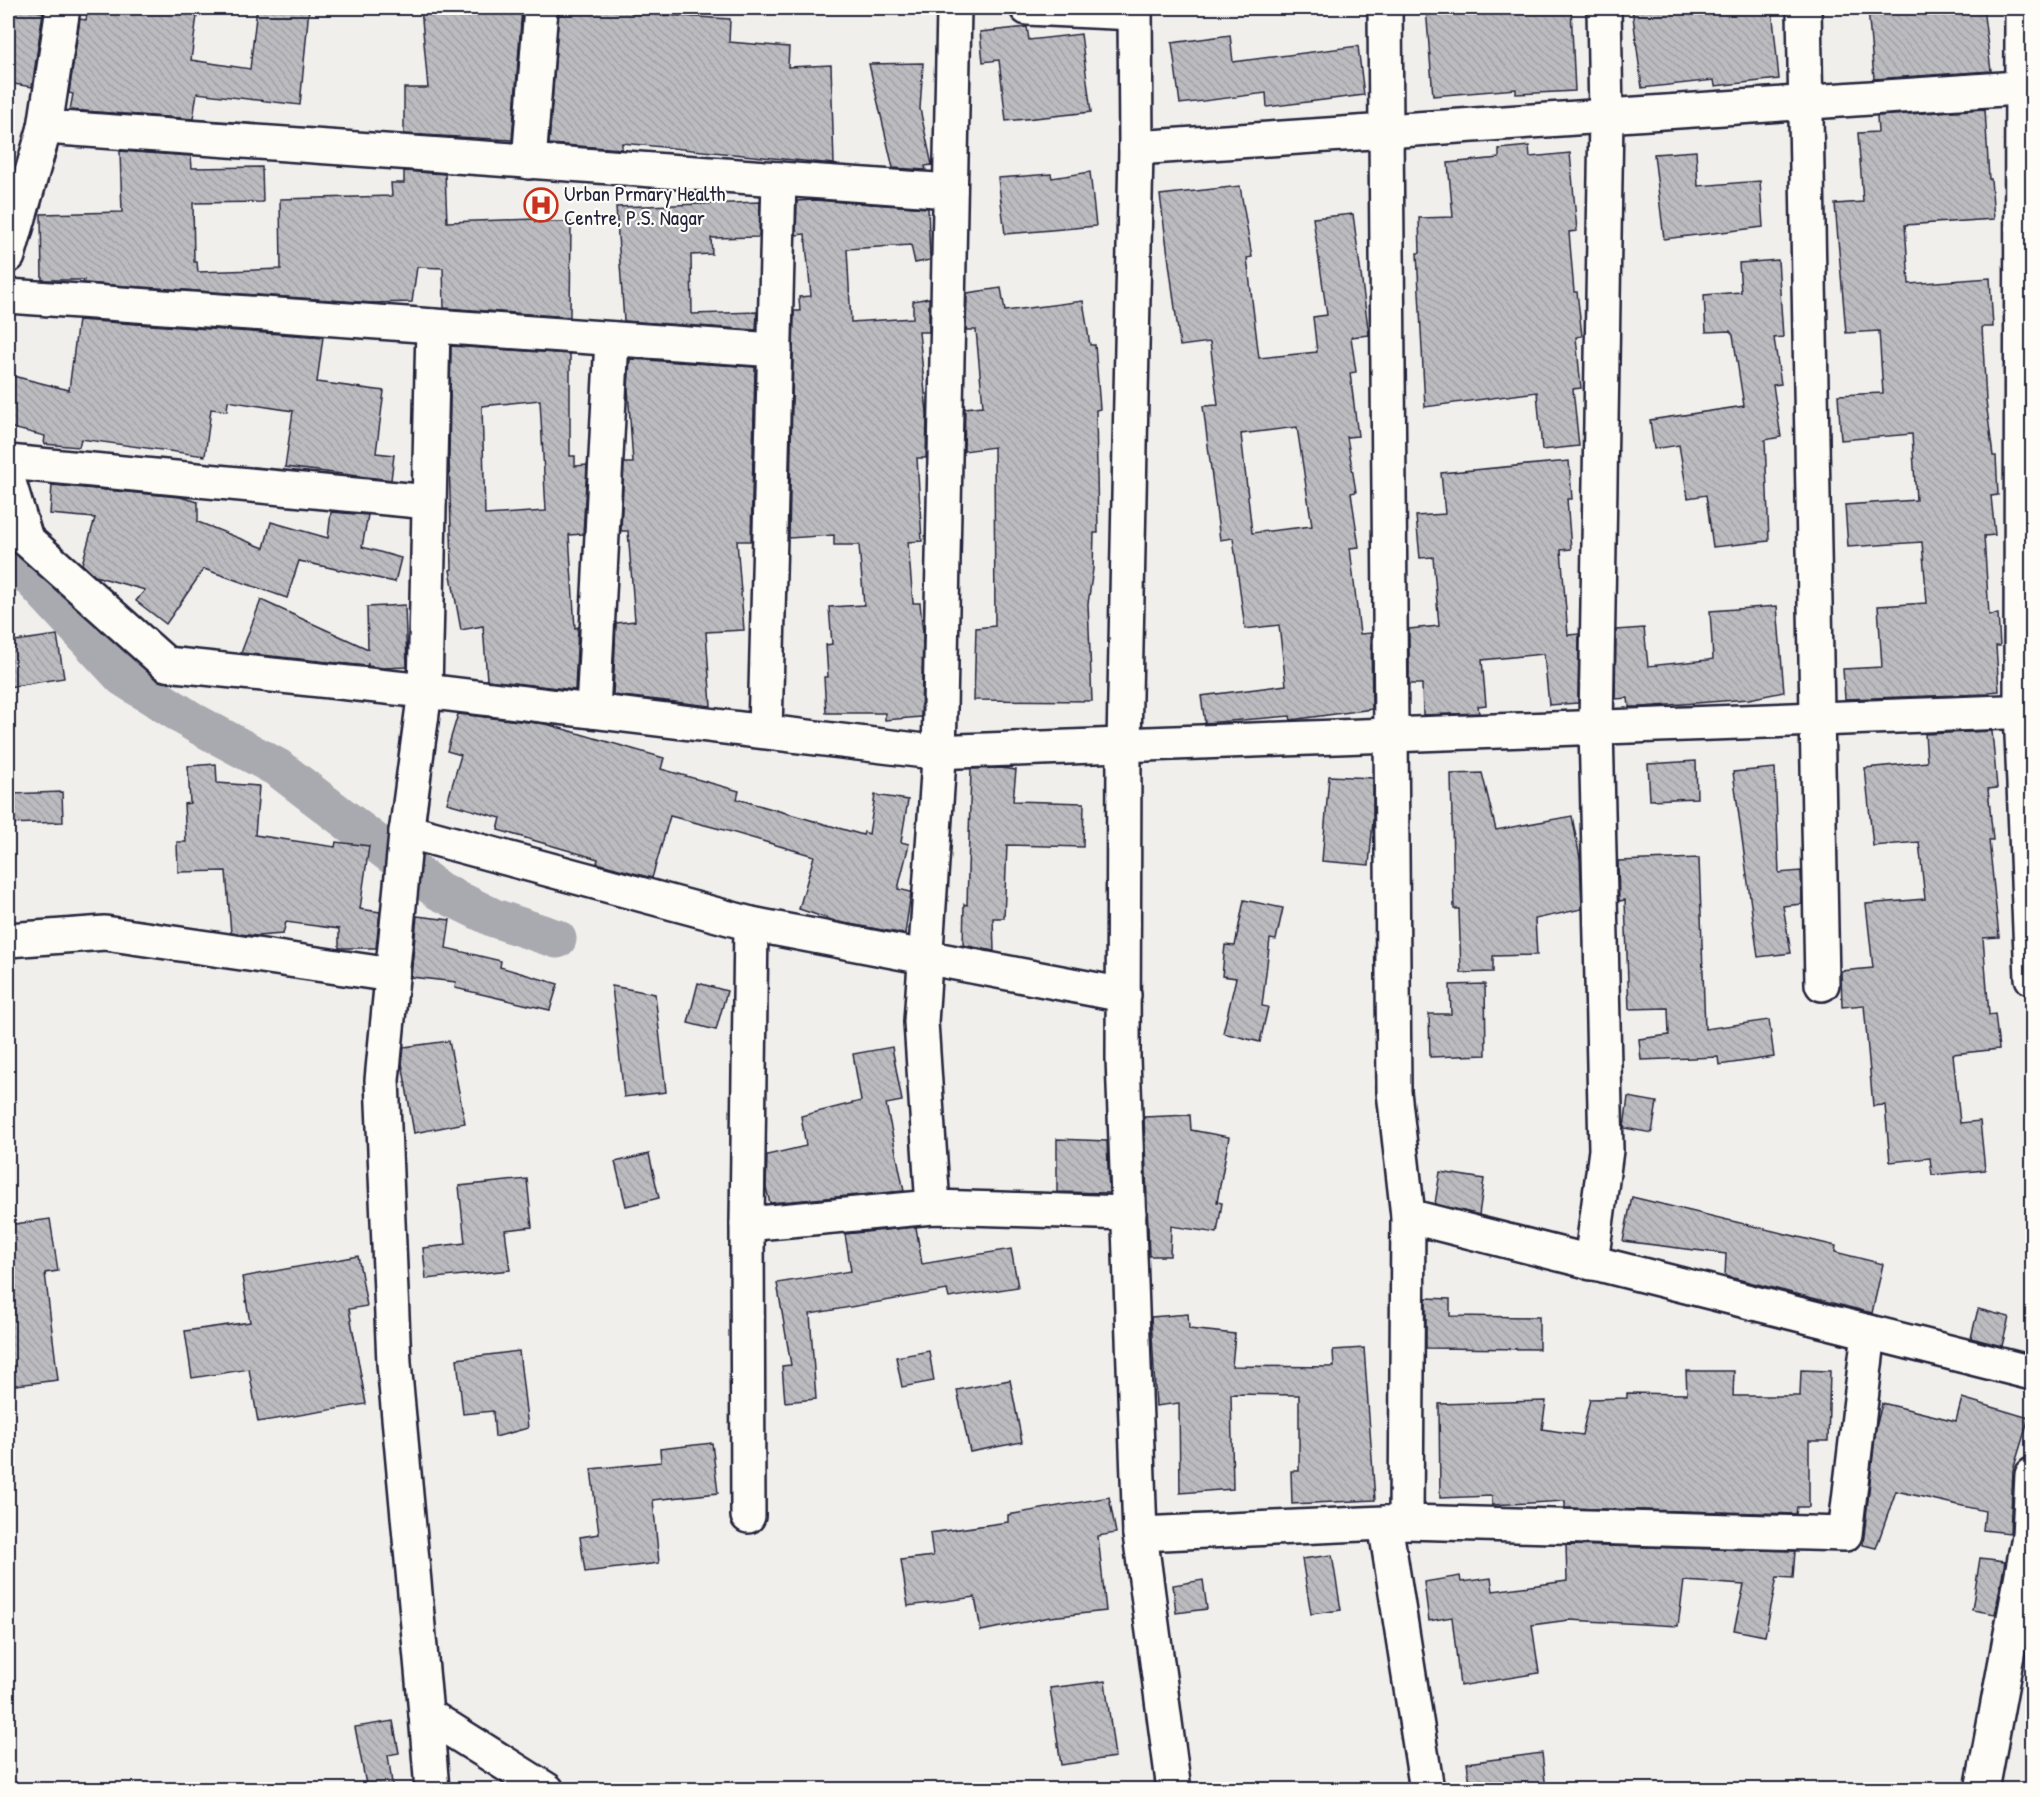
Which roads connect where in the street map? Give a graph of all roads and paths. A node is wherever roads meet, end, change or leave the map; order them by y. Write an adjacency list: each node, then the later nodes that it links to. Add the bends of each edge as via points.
1 (63, 8): 13 (street)
2 (541, 8): 16 (street)
3 (954, 8): 18 (street)
4 (1028, 8): 9 (street)
5 (1385, 8): 14 (street)
6 (1604, 8): 12 (street)
7 (1804, 8): 11 (street)
8 (2022, 8): 10 (street)
9 (1135, 10): 15 (street)
10 (2028, 87): 11 (street); 29 (street)
11 (1805, 102): 12 (street); 30 (street)
12 (1606, 116): 14 (street); 31 (street)
13 (45, 127): 16 (street); 19 (street)
14 (1385, 131): 15 (street); 33 (street)
15 (1136, 148): 34 (street)
16 (529, 162): 17 (street)
17 (779, 179): 18 (street); 23 (street)
18 (950, 191): 35 (street)
19 (8, 256)
20 (8, 296): 21 (street)
21 (433, 326): 22 (street); 26 (street)
22 (612, 339): 23 (street); 28 (street)
23 (775, 350): 32 (street)
24 (8, 462): 26 (street)
25 (8, 479): 27 (street, via 26,539 166,664)
26 (429, 502): 27 (street)
27 (425, 691): 28 (street); 36 (street)
28 (593, 711): 32 (street)
29 (2027, 711): 30 (street); 41 (street)
30 (1815, 719): 31 (street); 42 (street)
31 (1596, 727): 33 (street); 48 (street, via 1606,1150)
32 (765, 731): 35 (street)
33 (1390, 735): 34 (street); 46 (street, via 1394,1092)
34 (1124, 745): 35 (street); 43 (street)
35 (939, 751): 39 (street)
36 (406, 833): 37 (street); 40 (street)
37 (751, 924): 39 (street); 47 (street)
38 (8, 940): 40 (street, via 105,933)
39 (925, 957): 43 (street); 44 (street, via 921,1022)
40 (393, 966): 56 (street, via 382,1080 394,1351)
41 (2032, 978)
42 (1822, 984)
43 (1124, 995): 45 (street)
44 (933, 1207): 45 (street); 47 (street)
45 (1129, 1213): 54 (street)
46 (1408, 1216): 48 (street); 53 (street)
47 (747, 1224): 52 (street)
48 (1592, 1263): 49 (street)
49 (1869, 1332): 50 (street); 53 (street, via 1845,1534)
50 (2032, 1373)
51 (2032, 1475): 55 (street)
52 (748, 1516)
53 (1396, 1523): 54 (street); 60 (street)
54 (1140, 1534): 59 (street)
55 (2031, 1536): 61 (street)
56 (426, 1714): 57 (street); 58 (street)
57 (432, 1790)
58 (548, 1790)
59 (1174, 1790)
60 (1427, 1790)
61 (1982, 1790)

